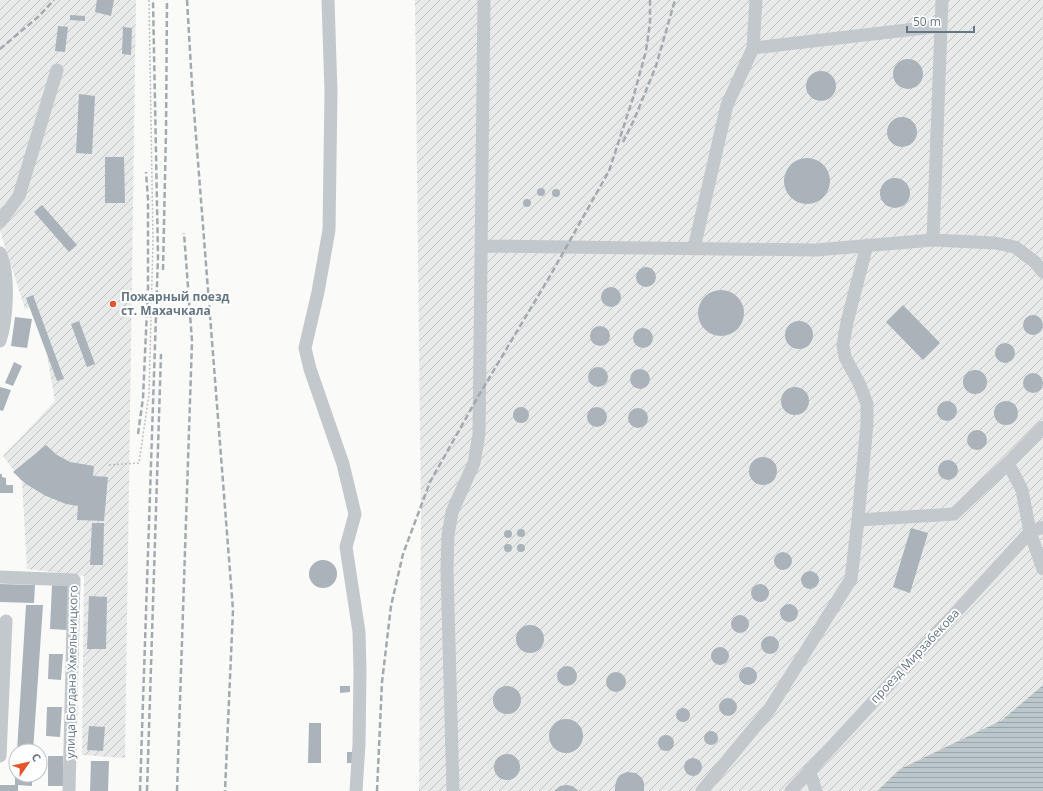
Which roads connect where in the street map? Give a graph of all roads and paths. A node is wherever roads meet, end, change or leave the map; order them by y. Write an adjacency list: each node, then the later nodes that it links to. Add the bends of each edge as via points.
1 (149, 0): 19 (path, via 153,242 148,394 139,463)
2 (328, 0): 30 (street, via 331,92 329,230 305,348 312,376 344,464 355,514 346,547 359,632 359,744)
3 (484, 0): 12 (street)
4 (756, 0): 7 (street)
5 (942, 0): 6 (street)
6 (941, 26): 7 (street); 10 (street)
7 (753, 48): 13 (street, via 727,105)
8 (57, 70): 9 (street, via 19,196)
9 (0, 222)
10 (933, 240): 11 (street); 15 (street, via 995,243 1014,247 1035,262)
11 (867, 245): 13 (street, via 816,250); 20 (street, via 843,345 845,357 867,404)
12 (481, 246): 13 (street); 31 (street, via 479,434 474,463 452,512 448,535)
13 (694, 248)
14 (0, 253): 16 (street, via 6,281 6,304)
15 (1043, 272)
16 (0, 341)
17 (1043, 427): 18 (street)
18 (1008, 463): 20 (street, via 954,514); 22 (street, via 1022,490)
19 (109, 464)
20 (858, 520): 32 (street, via 850,578 768,710)
21 (1043, 527): 22 (street, проезд Мирзабекова)
22 (1030, 532): 23 (street); 28 (street, проезд Мирзабекова)
23 (1043, 569)
24 (0, 577): 29 (street, улица Богдана Хмельницкого, via 74,580)
25 (6, 620): 26 (street)
26 (1, 690): 27 (street)
27 (0, 756)
28 (809, 770): 33 (street, проезд Мирзабекова); 34 (street)
29 (69, 791)
30 (356, 791)
31 (453, 791)
32 (702, 791)
33 (791, 791)
34 (816, 791)

